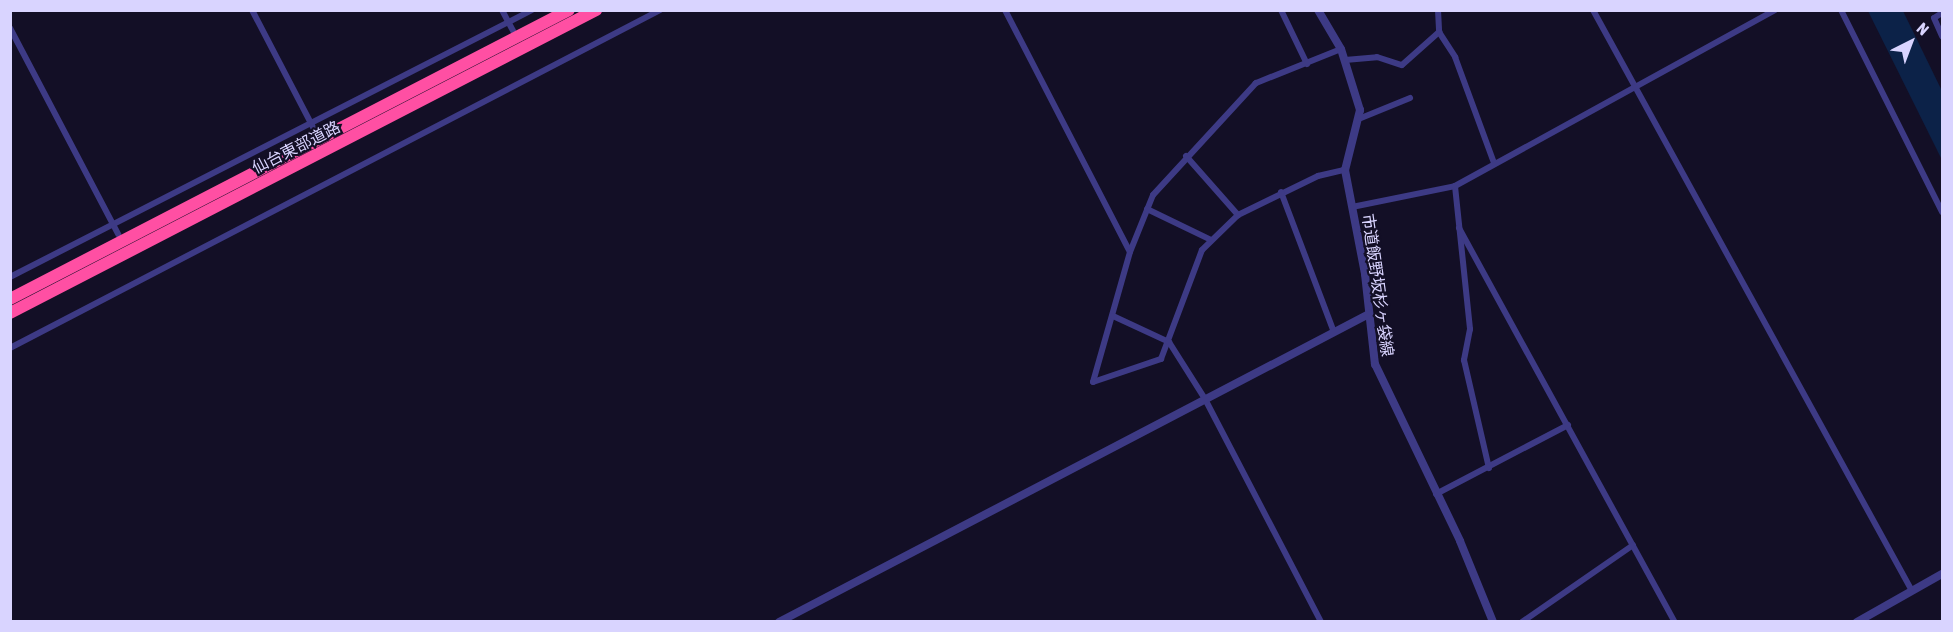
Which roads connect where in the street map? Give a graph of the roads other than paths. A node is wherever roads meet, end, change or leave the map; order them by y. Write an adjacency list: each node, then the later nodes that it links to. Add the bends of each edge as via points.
1 (252, 10): 26 (street)
2 (502, 10): 15 (street)
3 (532, 10): 15 (street)
4 (569, 10): 43 (highway, 仙台東部道路)
5 (596, 10): 44 (highway, 仙台東部道路)
6 (660, 10): 49 (street)
7 (1005, 10): 41 (street)
8 (1281, 10): 22 (street)
9 (1318, 10): 20 (street)
10 (1438, 10): 18 (street)
11 (1593, 10): 23 (street)
12 (1774, 10): 23 (street)
13 (1841, 10): 35 (street)
14 (1942, 13): 19 (street, via 1934,18)
15 (508, 23): 17 (street); 26 (street)
16 (10, 28): 37 (street)
17 (513, 31)
18 (1439, 32): 21 (street, via 1402,65 1377,57); 29 (street, via 1455,57)
19 (1942, 36)
20 (1341, 49): 21 (street); 22 (street)
21 (1345, 60): 25 (street)
22 (1307, 64): 28 (street, via 1256,83)
23 (1634, 87): 29 (street); 56 (street)
24 (1410, 98): 25 (street)
25 (1361, 118): 30 (street, 市道飯野坂杉ヶ袋線)
26 (311, 124): 27 (street); 37 (street)
27 (315, 131)
28 (1186, 156): 34 (street); 36 (street)
29 (1494, 164): 31 (street)
30 (1345, 170): 32 (street, via 1318,176); 33 (street, 市道飯野坂杉ヶ袋線)
31 (1455, 186): 33 (street); 38 (street)
32 (1281, 192): 36 (street); 47 (street)
33 (1352, 207): 45 (street, 市道飯野坂杉ヶ袋線)
34 (1147, 209): 40 (street); 41 (street)
35 (1942, 212)
36 (1238, 215): 40 (street)
37 (114, 225): 39 (street); 42 (street)
38 (1460, 228): 51 (street); 52 (street, via 1470,330 1464,360)
39 (118, 234)
40 (1211, 240): 48 (street, via 1202,250)
41 (1130, 252): 46 (street)
42 (10, 278)
43 (10, 299)
44 (10, 313)
45 (1369, 314): 47 (street); 53 (street, 市道飯野坂杉ヶ袋線, via 1371,345 1380,379)
46 (1113, 316): 48 (street); 48 (street, via 1093,382 1161,358)
47 (1334, 332): 50 (street)
48 (1169, 342): 50 (street)
49 (10, 348)
50 (1205, 399): 57 (street); 58 (street)
51 (1568, 425): 52 (street); 54 (street)
52 (1489, 468): 53 (street)
53 (1436, 494): 59 (street, 市道飯野坂杉ヶ袋線)
54 (1633, 545): 60 (street); 61 (street)
55 (1942, 574): 56 (street)
56 (1912, 591): 62 (street)
57 (779, 621)
58 (1321, 621)
59 (1493, 621)
60 (1522, 621)
61 (1675, 621)
62 (1857, 621)

